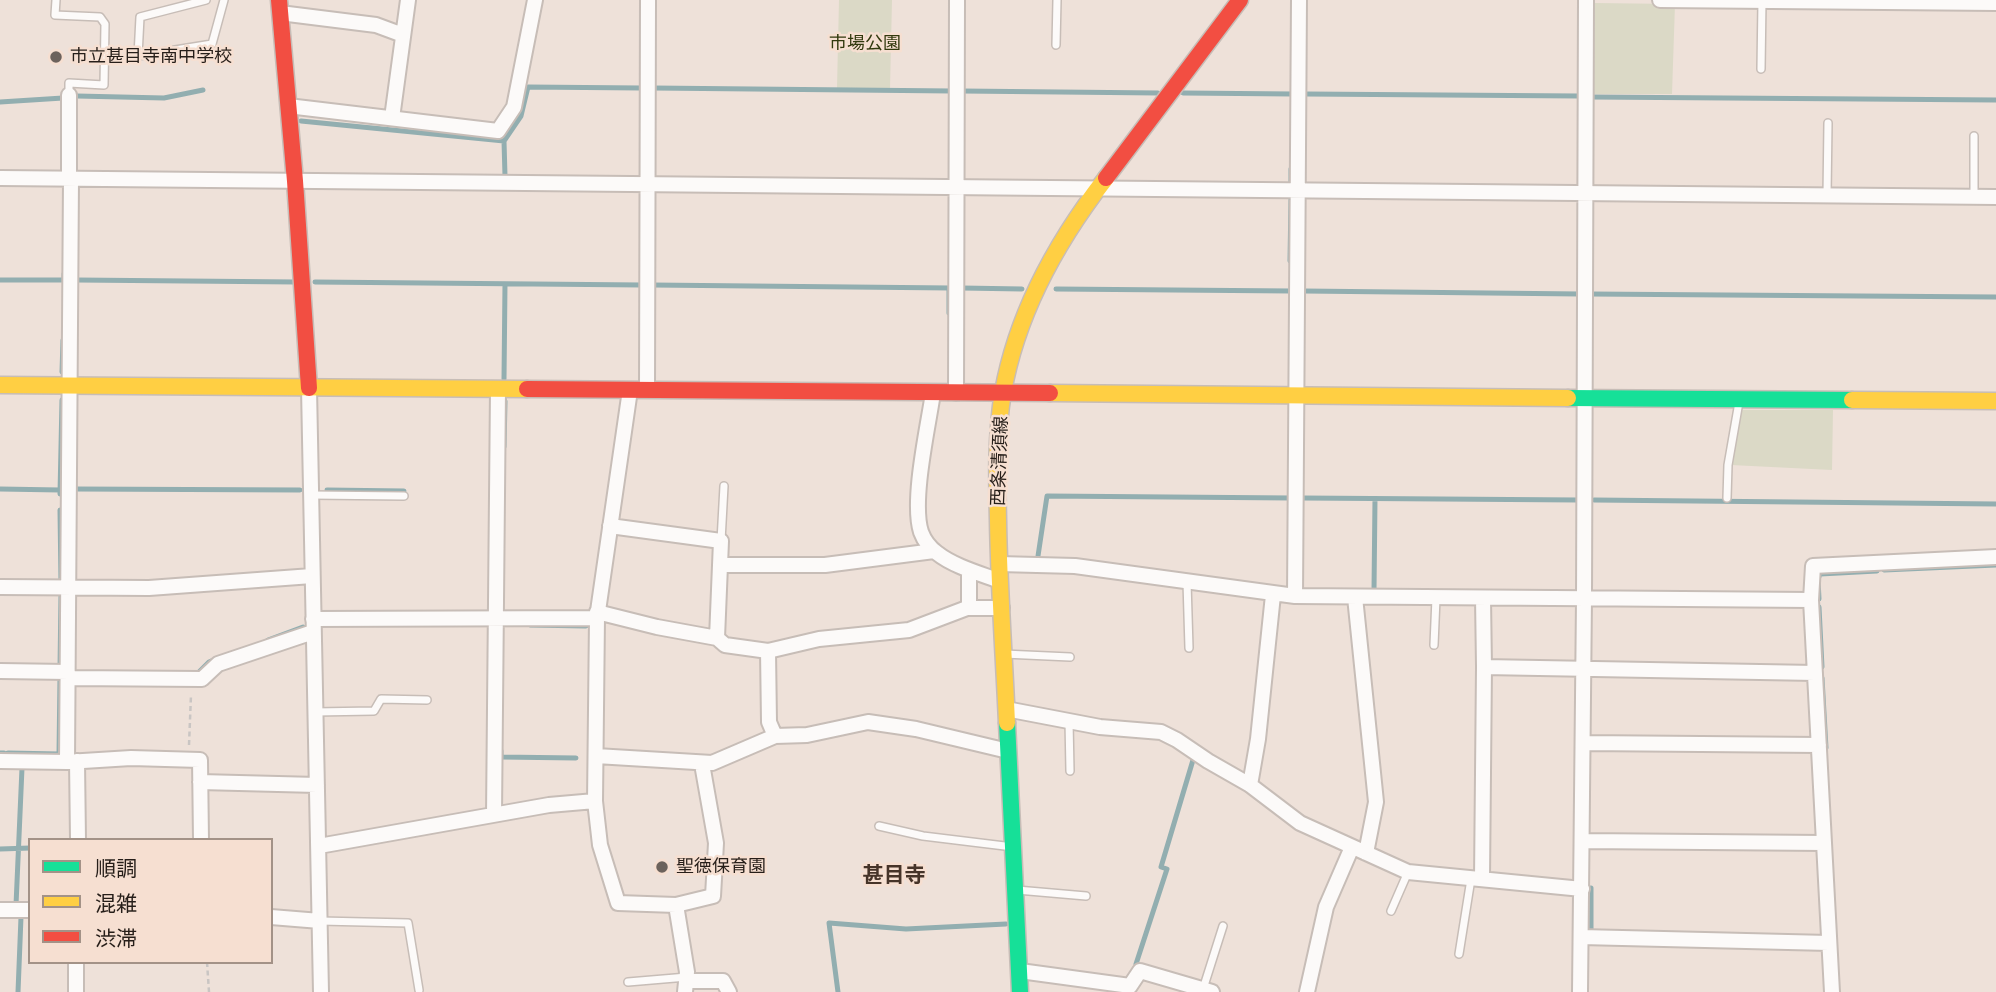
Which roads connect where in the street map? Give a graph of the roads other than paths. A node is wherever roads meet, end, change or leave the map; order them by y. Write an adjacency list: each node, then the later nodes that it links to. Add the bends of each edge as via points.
1 (55, 0): 21 (lane, via 55,15 100,17 106,24 104,85 69,83)
2 (206, 0): 3 (lane, via 140,17 138,56 212,44)
3 (224, 0)
4 (408, 0): 18 (street)
5 (535, 0): 23 (street, via 514,107 498,131)
6 (648, 0): 29 (street)
7 (957, 0): 30 (street)
8 (1057, 0): 19 (lane)
9 (1240, 0): 31 (street, 西条清須線)
10 (1299, 0): 32 (street)
11 (1586, 0): 33 (street)
12 (1660, 0): 13 (street)
13 (1726, 0): 14 (street)
14 (1762, 1): 15 (street); 20 (lane)
15 (1919, 1): 16 (street)
16 (1996, 3)
17 (280, 7): 18 (street, via 376,25); 22 (street)
18 (403, 35): 23 (street)
19 (1056, 45)
20 (1761, 69)
21 (69, 95): 27 (street)
22 (288, 106): 23 (street); 28 (street)
23 (392, 118)
24 (1828, 123): 34 (lane)
25 (1974, 136): 35 (lane)
26 (0, 178): 27 (street)
27 (70, 179): 28 (street); 38 (street)
28 (295, 181): 29 (street); 39 (street)
29 (646, 185): 30 (street); 41 (street)
30 (956, 188): 31 (street); 43 (street)
31 (1097, 189): 32 (street); 44 (street, 西条清須線, via 1037,287)
32 (1298, 190): 33 (street); 45 (street)
33 (1584, 193): 34 (street); 46 (street)
34 (1827, 195): 35 (street)
35 (1974, 196): 36 (street)
36 (1996, 197)
37 (0, 385): 38 (street)
38 (69, 385): 39 (street); 64 (street)
39 (309, 388): 40 (street); 50 (street)
40 (498, 389): 41 (street); 75 (street)
41 (638, 390): 42 (street); 53 (street)
42 (933, 393): 43 (street); 55 (street, via 918,500 921,531)
43 (956, 393): 44 (street)
44 (1003, 393): 45 (street); 57 (street, 西条清須線, via 997,468)
45 (1298, 396): 46 (street); 66 (street)
46 (1583, 398): 47 (street); 70 (street)
47 (1740, 400): 48 (street); 52 (lane)
48 (1996, 401)
49 (724, 486): 54 (lane)
50 (311, 495): 51 (lane); 60 (street)
51 (404, 496)
52 (1727, 498)
53 (610, 526): 54 (street); 74 (street)
54 (721, 541): 58 (street)
55 (934, 551): 58 (street, via 825,565); 59 (street)
56 (1996, 557): 71 (street, via 1813,566)
57 (999, 564): 61 (street, 西条清須線); 62 (street, via 1074,566)
58 (720, 565): 77 (street)
59 (969, 570): 61 (street); 72 (street)
60 (312, 576): 64 (street, via 149,588); 76 (street)
61 (1000, 581): 73 (street, 西条清須線)
62 (1187, 582): 65 (street); 79 (lane)
63 (0, 587): 64 (street)
64 (68, 588): 87 (street)
65 (1272, 595): 66 (street); 103 (street)
66 (1295, 596): 67 (street)
67 (1355, 597): 68 (street); 113 (street, via 1376,802)
68 (1436, 598): 69 (street); 78 (lane)
69 (1483, 598): 70 (street); 83 (street)
70 (1584, 599): 71 (street); 84 (street)
71 (1811, 600): 86 (street)
72 (969, 608): 73 (street); 80 (street, via 909,630 819,639)
73 (1002, 608): 81 (street, 西条清須線)
74 (597, 615): 75 (street); 77 (street); 96 (street)
75 (495, 618): 76 (street); 105 (street)
76 (313, 625): 87 (street, via 218,664 202,679); 90 (street)
77 (717, 638): 80 (street, via 725,645)
78 (1434, 645)
79 (1189, 648)
80 (768, 651): 92 (street, via 769,722)
81 (1004, 654): 82 (lane); 89 (street, 西条清須線)
82 (1070, 657)
83 (1484, 667): 84 (street); 115 (street)
84 (1583, 670): 86 (street); 93 (street)
85 (0, 671): 87 (street)
86 (1815, 673): 94 (street)
87 (68, 675): 98 (street)
88 (426, 700): 90 (lane, via 381,699 374,710)
89 (1006, 709): 91 (street); 95 (street, 西条清須線)
90 (315, 712): 102 (street)
91 (1069, 721): 100 (lane); 103 (street, via 1161,732)
92 (775, 736): 95 (street, via 807,735 867,722); 99 (street)
93 (1583, 743): 94 (street); 109 (street)
94 (1819, 746): 110 (street)
95 (1009, 751): 112 (street, 西条清須線)
96 (596, 756): 99 (street); 104 (street)
97 (0, 761): 98 (street)
98 (72, 762): 101 (street, via 189,758 200,760); 107 (street)
99 (702, 764): 119 (street, via 716,843 713,896)
100 (1070, 771)
101 (200, 782): 102 (street); 108 (street)
102 (317, 785): 111 (street)
103 (1250, 785): 113 (street, via 1300,823)
104 (595, 801): 105 (street); 119 (street, via 600,845 618,903)
105 (494, 814): 111 (street)
106 (879, 826): 112 (lane)
107 (78, 838)
108 (201, 838)
109 (1582, 841): 110 (street); 116 (street)
110 (1824, 843): 127 (street)
111 (319, 846): 124 (street)
112 (1014, 847): 117 (street, 西条清須線)
113 (1359, 850): 114 (street); 139 (street, via 1326,907)
114 (1408, 872): 115 (street); 122 (lane)
115 (1477, 879): 116 (street); 128 (lane)
116 (1582, 888): 126 (street)
117 (1016, 890): 118 (lane); 130 (street, 西条清須線)
118 (1086, 896)
119 (676, 905): 132 (street)
120 (0, 910): 121 (street)
121 (28, 910)
122 (1391, 911)
123 (273, 917): 124 (street)
124 (320, 920): 133 (lane, via 408,923); 136 (street)
125 (1223, 926): 134 (lane)
126 (1581, 937): 127 (street); 140 (street)
127 (1829, 943): 141 (street)
128 (1459, 954)
129 (76, 964): 135 (street)
130 (1020, 971): 134 (street, via 1130,986 1140,971); 138 (street, 西条清須線)
131 (628, 982): 132 (lane)
132 (686, 983): 137 (street, via 723,981)
133 (419, 990)
134 (1207, 991)
135 (76, 992)
136 (321, 992)
137 (729, 992)
138 (1020, 992)
139 (1307, 992)
140 (1580, 992)
141 (1832, 992)

